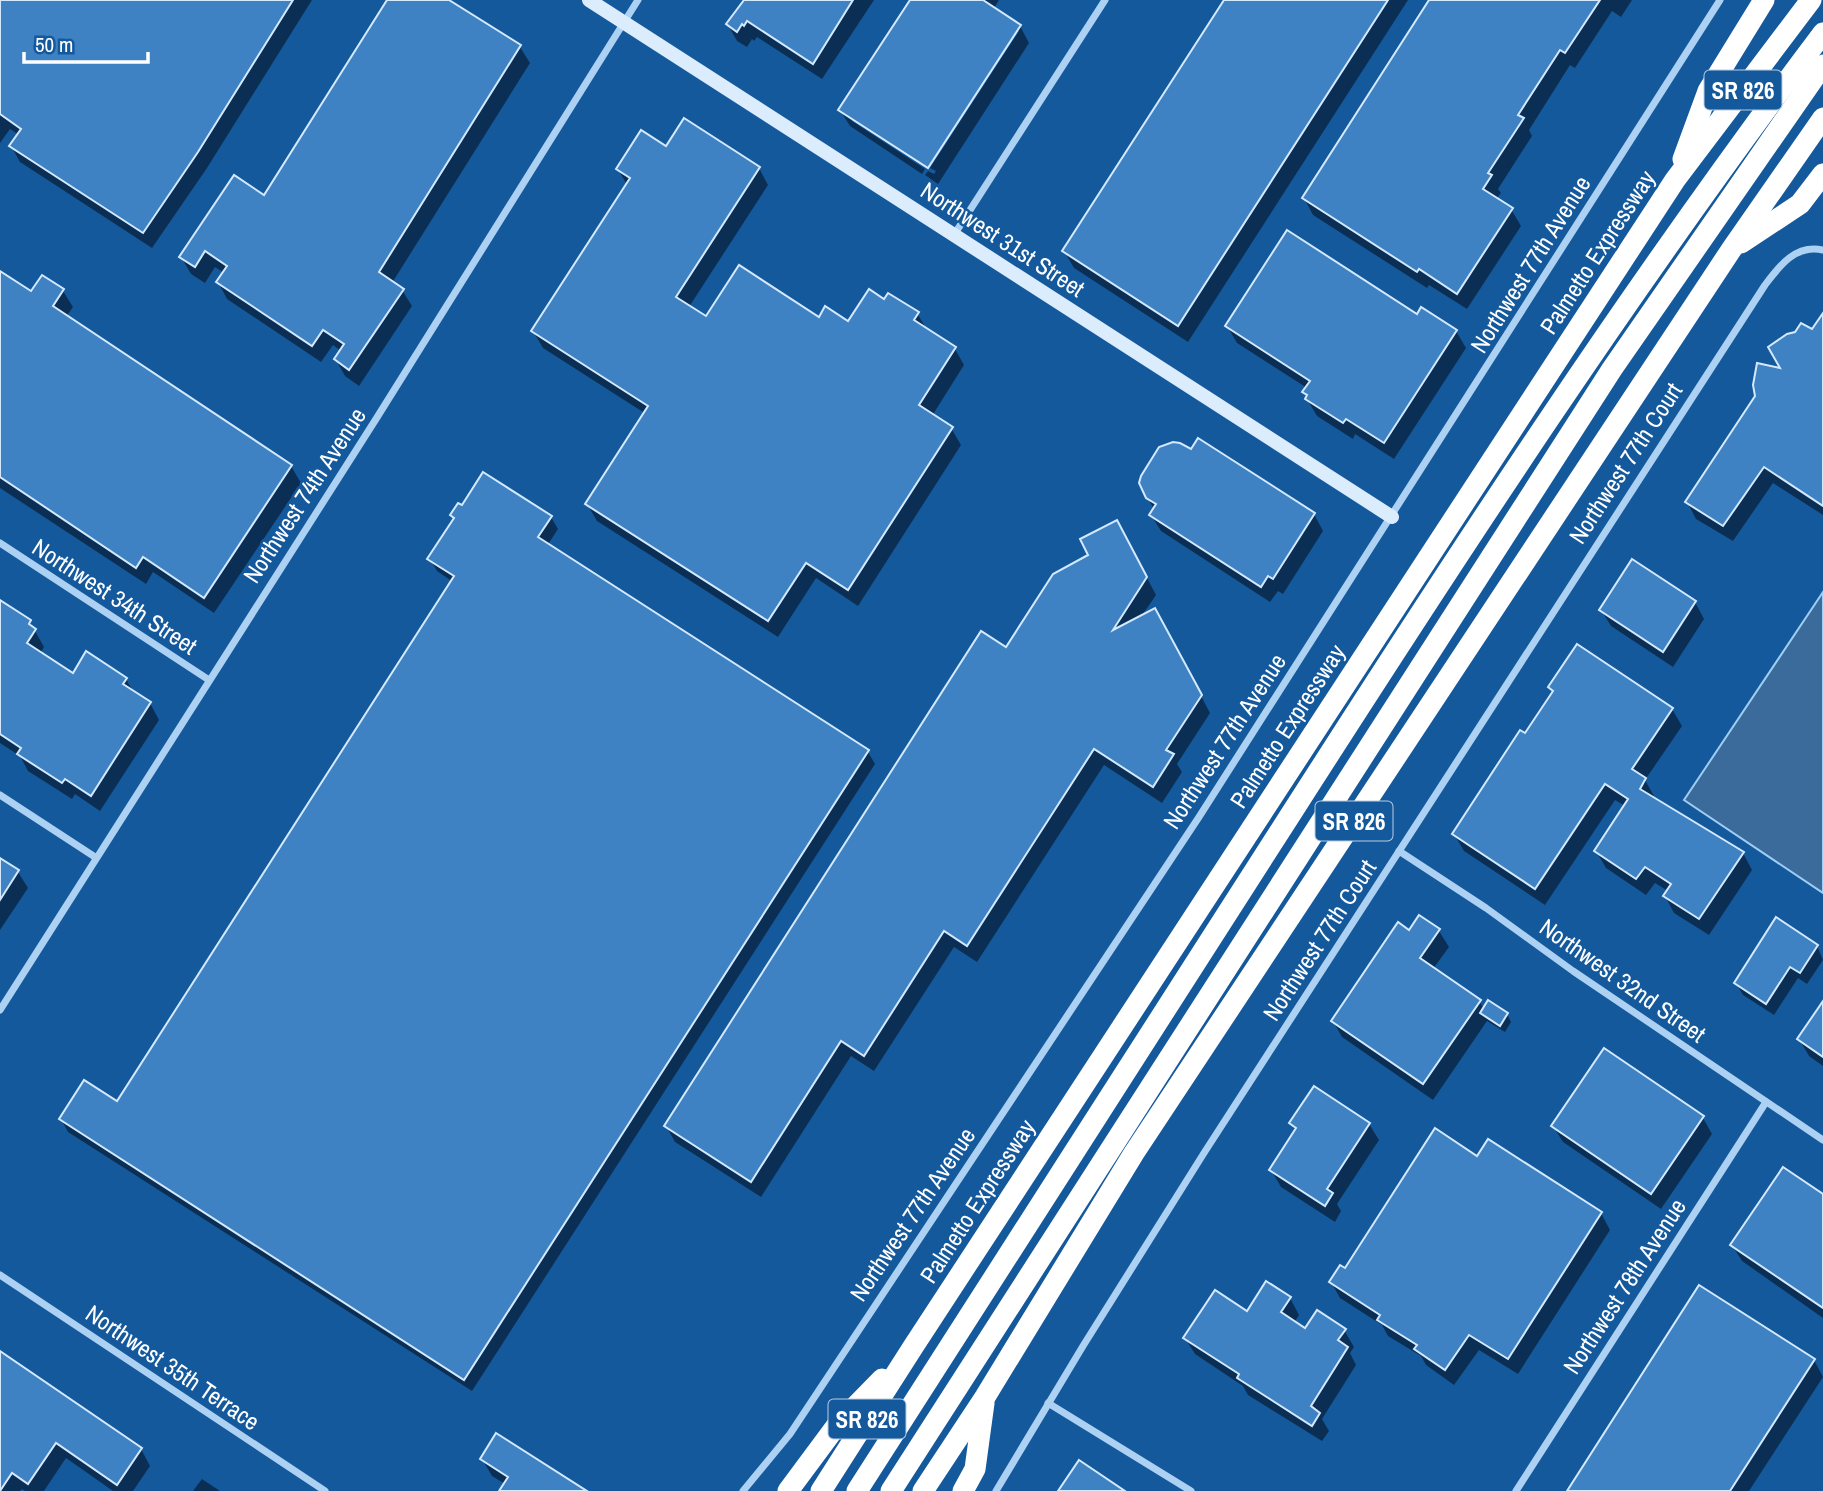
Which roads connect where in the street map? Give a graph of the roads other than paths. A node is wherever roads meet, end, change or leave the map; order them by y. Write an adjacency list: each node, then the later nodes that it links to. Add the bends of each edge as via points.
1 (589, 0): 7 (street, Northwest 31st Street)
2 (638, 0): 7 (street, Northwest 74th Avenue)
3 (1105, 0): 13 (street)
4 (1720, 0): 16 (street, Northwest 77th Avenue)
5 (1764, 0): 12 (highway, via 1708,91)
6 (1811, 0): 12 (highway, Palmetto Expressway / SR 826)
7 (624, 23): 13 (street, Northwest 31st Street); 18 (street, Northwest 74th Avenue)
8 (1823, 33): 33 (highway, via 1619,313 1456,557)
9 (1823, 65): 34 (highway, via 1612,369)
10 (1823, 118): 14 (highway, SR 826)
11 (1823, 174): 14 (highway, via 1800,204)
12 (1675, 180): 26 (highway, Palmetto Expressway / SR 826)
13 (954, 235): 16 (street, Northwest 31st Street)
14 (1731, 250): 27 (highway, SR 826, via 1134,1153)
15 (1823, 250): 20 (street, Northwest 77th Court, via 1806,249 1790,257 1765,285)
16 (1392, 517): 30 (street, Northwest 77th Avenue, via 797,1423)
17 (0, 543): 18 (street, Northwest 34th Street)
18 (209, 680): 21 (street, Northwest 74th Avenue)
19 (0, 795): 21 (street)
20 (1399, 851): 23 (street, Northwest 32nd Street); 28 (street, Northwest 77th Court)
21 (95, 857): 22 (street, Northwest 74th Avenue)
22 (0, 1010)
23 (1766, 1102): 24 (street, Northwest 32nd Street); 39 (street, Northwest 78th Avenue)
24 (1823, 1140)
25 (0, 1275): 29 (street, Northwest 35th Terrace)
26 (912, 1347): 31 (highway, via 837,1425); 32 (highway, Palmetto Expressway / SR 826)
27 (985, 1397): 35 (highway, SR 826); 36 (highway, via 975,1469)
28 (1048, 1403): 37 (street, Northwest 77th Court); 38 (street)
29 (325, 1491)
30 (743, 1491)
31 (788, 1491)
32 (821, 1491)
33 (857, 1491)
34 (891, 1491)
35 (923, 1491)
36 (963, 1491)
37 (996, 1491)
38 (1191, 1491)
39 (1516, 1491)

